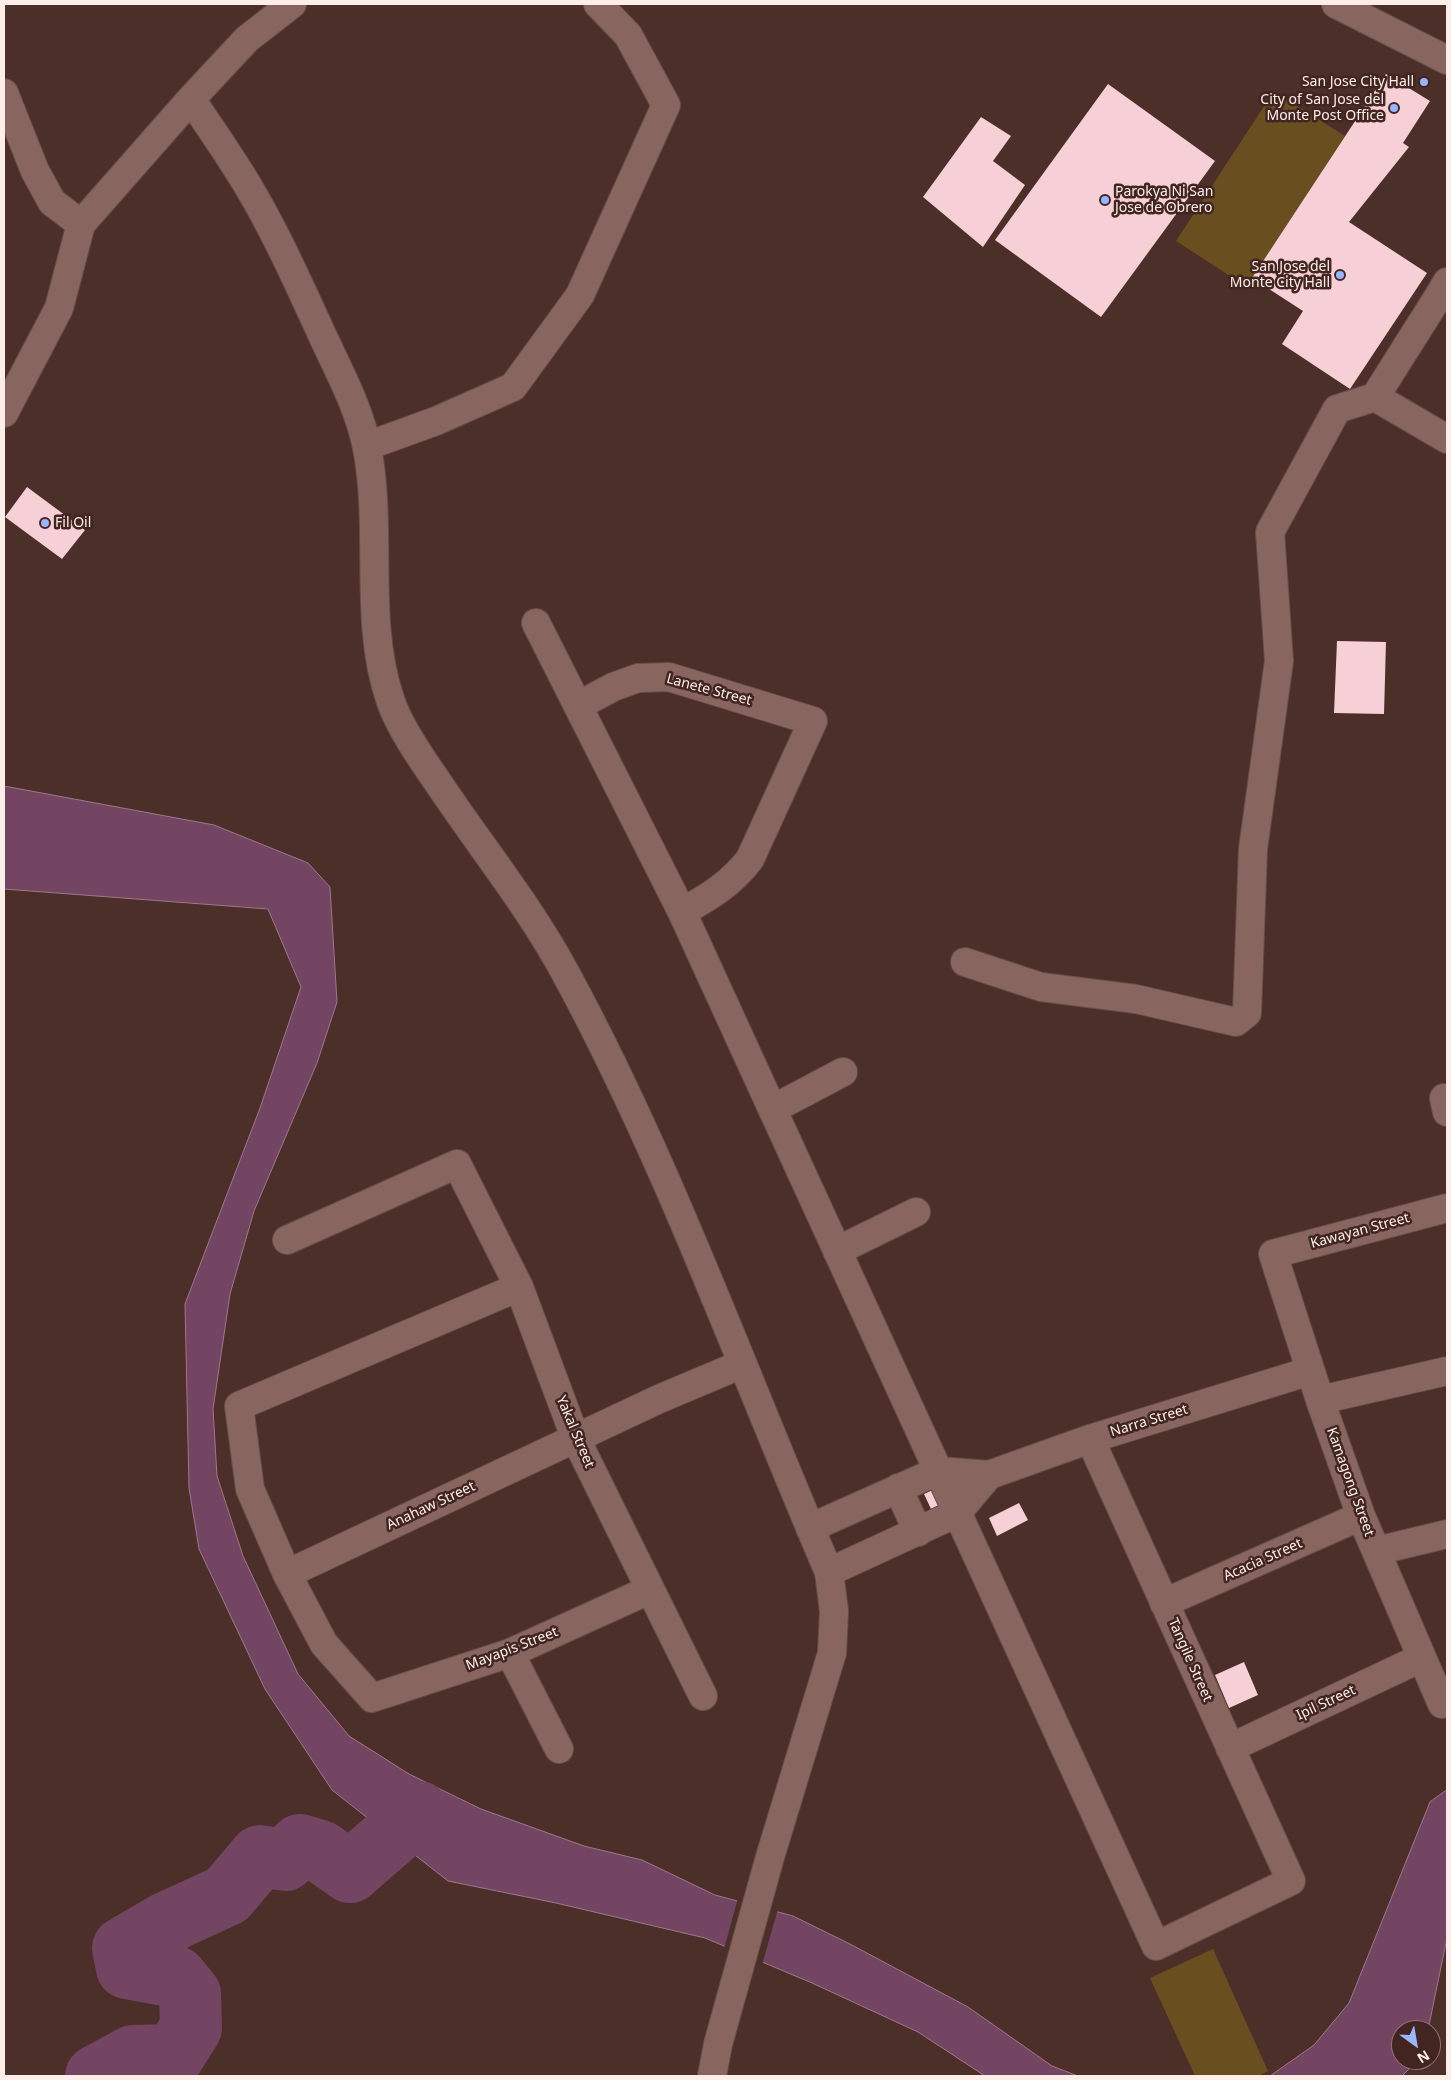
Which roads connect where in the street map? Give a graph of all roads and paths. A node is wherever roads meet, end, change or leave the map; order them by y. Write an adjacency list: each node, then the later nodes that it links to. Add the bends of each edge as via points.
1 (292, 4): 6 (street, via 247,38)
2 (598, 4): 12 (street, via 628,35 666,105 580,295 513,387 436,421)
3 (1336, 4): 4 (street)
4 (1447, 60)
5 (4, 93): 7 (street, via 35,171 52,202)
6 (190, 99): 7 (street); 12 (street, via 245,181 285,255 349,392)
7 (81, 224): 10 (street, via 59,308)
8 (1445, 292): 9 (street)
9 (1375, 398): 11 (street); 16 (street, via 1337,409 1270,532 1279,661 1253,849 1247,1013 1236,1022 1136,999 1040,987)
10 (4, 413)
11 (1447, 439)
12 (367, 446): 25 (street, via 379,658 391,703 425,764 526,907 564,970 604,1046 662,1174)
13 (536, 623): 14 (street)
14 (578, 706): 15 (street); 15 (street, Lanete Street, via 638,678 668,677 814,721 750,859 719,891)
15 (682, 912): 18 (street)
16 (965, 962)
17 (843, 1072): 18 (street)
18 (773, 1110): 22 (street)
19 (1447, 1208): 23 (street, Kawayan Street)
20 (916, 1212): 22 (street)
21 (287, 1240): 24 (street, Yakal Street, via 457,1164)
22 (837, 1251): 31 (street)
23 (1273, 1254): 26 (street, Kamagong Street)
24 (519, 1287): 29 (street, Yakal Street); 41 (street, via 239,1406 250,1489)
25 (742, 1364): 29 (street, Anahaw Street); 36 (street)
26 (1310, 1371): 28 (street, Kamagong Street); 30 (street, Narra Street)
27 (1447, 1371): 28 (street)
28 (1320, 1400): 35 (street, Kamagong Street)
29 (576, 1437): 41 (street, Anahaw Street); 42 (street, Yakal Street)
30 (1090, 1439): 32 (street, Narra Street); 43 (street, Tangile Street)
31 (938, 1471): 32 (street, Narra Street); 33 (street, Narra Street); 34 (street)
32 (989, 1475): 34 (street)
33 (898, 1488): 36 (street, Narra Street); 37 (street)
34 (957, 1513): 37 (street); 48 (street, Tangile Street, via 1156,1946 1291,1882)
35 (1361, 1516): 39 (street, Kamagong Street); 43 (street, Acacia Street)
36 (810, 1528): 40 (street)
37 (918, 1532): 40 (street)
38 (1447, 1534): 39 (street)
39 (1376, 1551): 45 (street, Kamagong Street)
40 (829, 1572): 50 (street, via 834,1611 832,1653 770,1857)
41 (287, 1574): 44 (street, Mayapis Street, via 324,1644 372,1698)
42 (649, 1590): 44 (street, Mayapis Street); 46 (street, Yakal Street)
43 (1164, 1603): 48 (street, Tangile Street)
44 (510, 1653): 49 (street)
45 (1421, 1658): 47 (street, Kamagong Street); 48 (street, Ipil Street)
46 (703, 1696)
47 (1445, 1703)
48 (1230, 1748)
49 (559, 1749)
50 (712, 2076)

